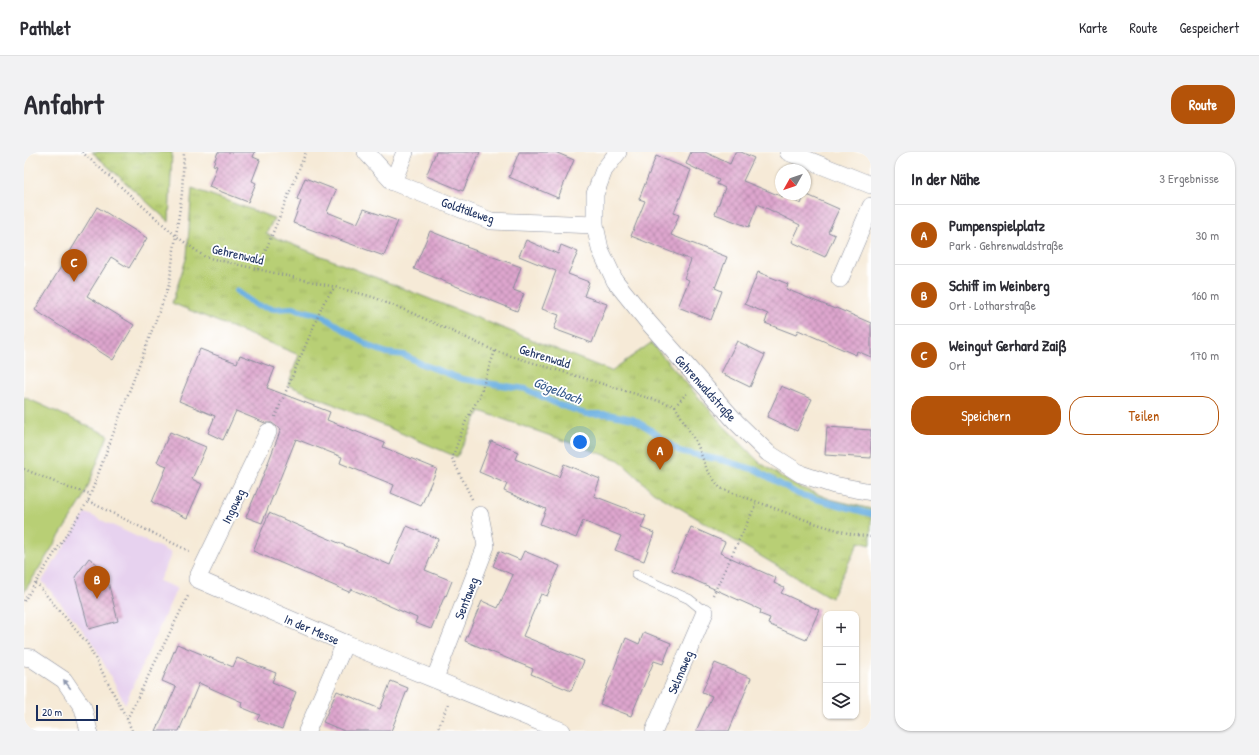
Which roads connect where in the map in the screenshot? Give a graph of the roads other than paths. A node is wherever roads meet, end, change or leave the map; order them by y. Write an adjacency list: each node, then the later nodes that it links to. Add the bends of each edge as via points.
1 (366, 152): 5 (street, Goldtäleweg)
2 (405, 152): 5 (street)
3 (618, 152): 8 (street, Gehrenwaldstraße, via 604,170 595,194)
4 (788, 152): 6 (street)
5 (393, 182): 8 (street, Goldtäleweg, via 491,221)
6 (871, 185)
7 (871, 206): 9 (street)
8 (595, 225): 11 (street, Gehrenwaldstraße, via 600,249 615,280 648,322 736,422 768,453 801,474 834,485)
9 (840, 279)
10 (268, 432): 14 (street, Ingoweg)
11 (871, 492)
12 (480, 515): 18 (street, Sentaweg, via 486,546)
13 (636, 575): 15 (lane, via 689,599)
14 (197, 579): 16 (street, In der Messe)
15 (705, 612): 22 (street, Selmaweg)
16 (345, 643): 18 (street, In der Messe); 20 (street)
17 (24, 657): 19 (street, one-way to 17, via 83,708 64,680 31,658)
18 (435, 678): 21 (street, In der Messe)
19 (89, 731)
20 (307, 731)
21 (562, 731)
22 (654, 731)

